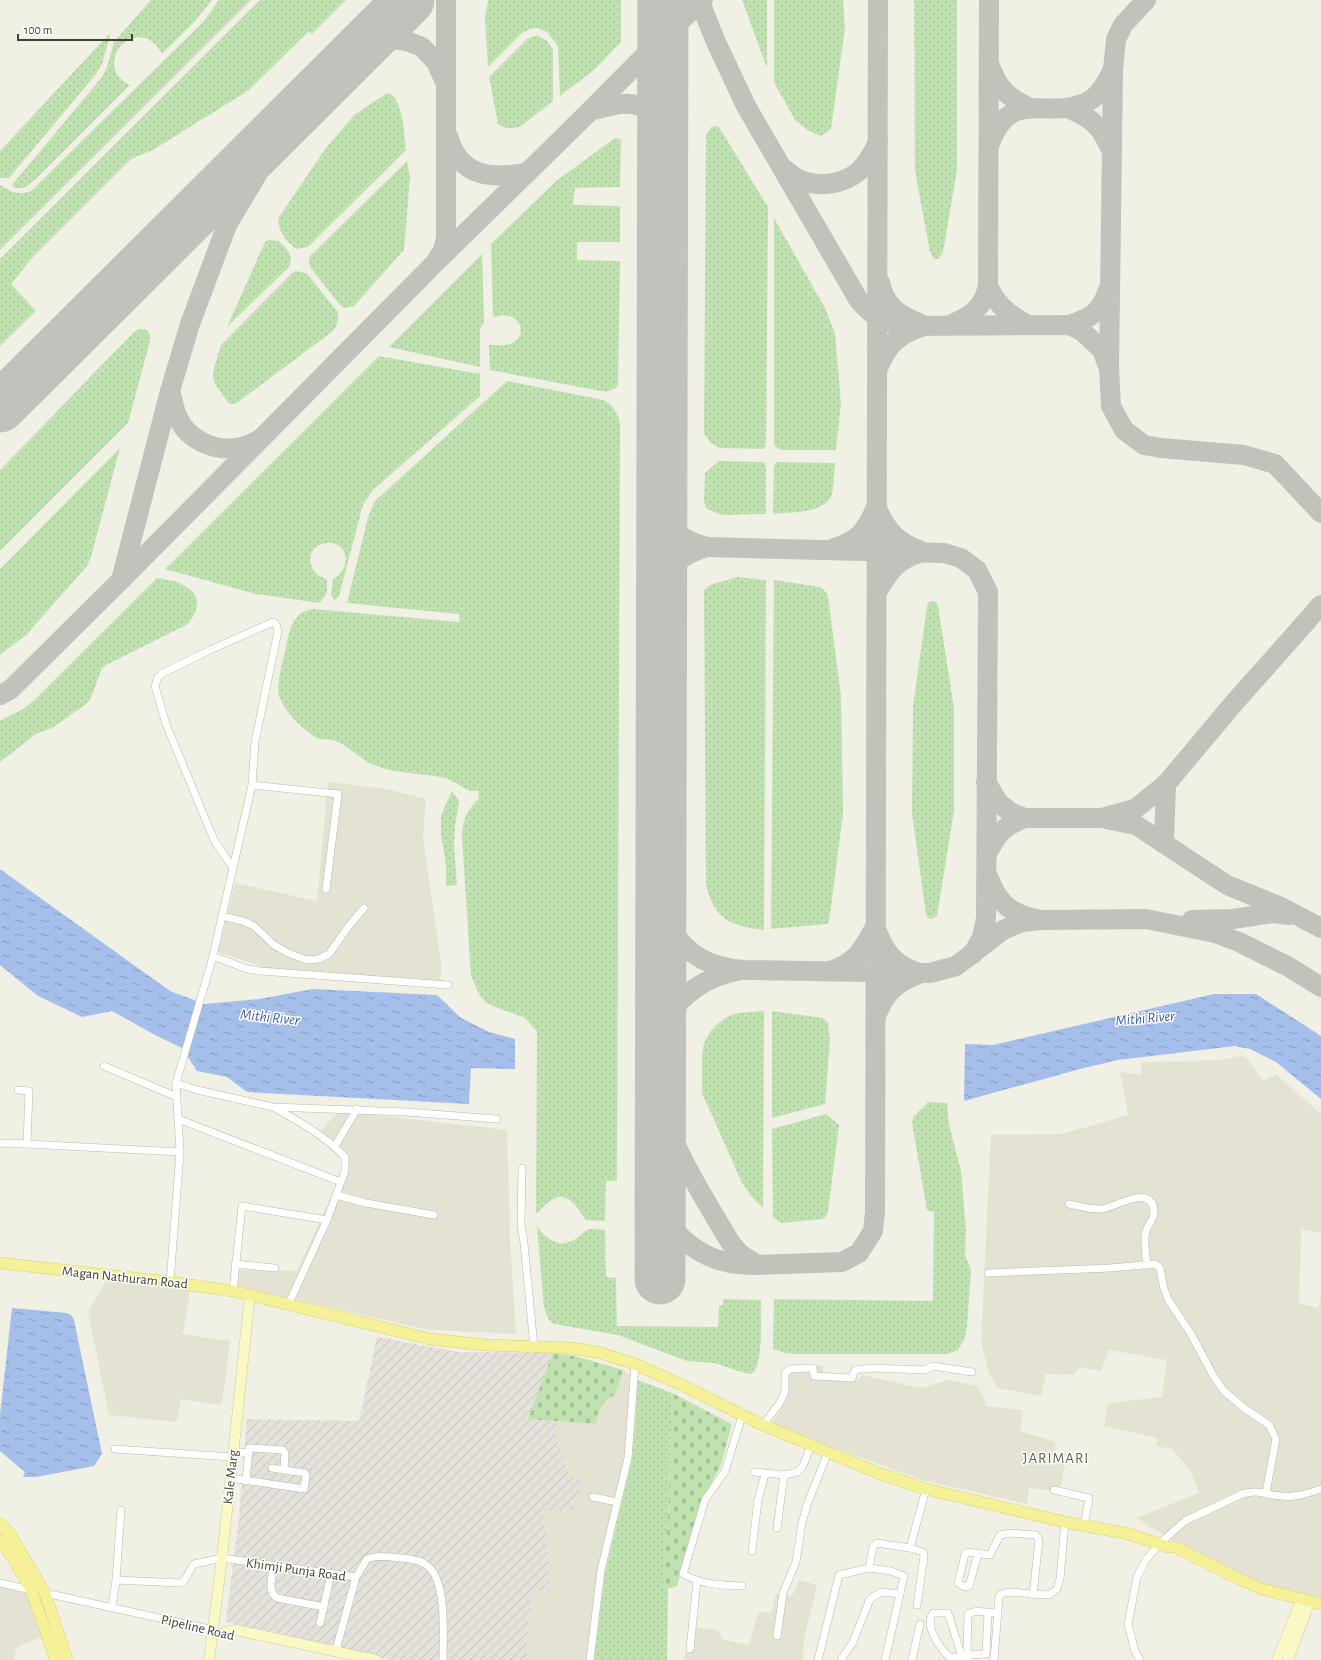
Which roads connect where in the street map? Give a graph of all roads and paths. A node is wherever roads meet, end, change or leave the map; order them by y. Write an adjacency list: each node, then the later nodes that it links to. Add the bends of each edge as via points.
1 (252, 785): 2 (street); 2 (street, via 255,742 278,632 273,622 174,667 155,682 166,724 214,840); 3 (street, via 338,794)
2 (233, 868): 5 (street)
3 (326, 889)
4 (364, 908): 5 (street, via 329,954 319,959 307,960 274,945 254,926)
5 (222, 916): 6 (street)
6 (212, 958): 7 (street, via 260,971); 9 (street)
7 (448, 985)
8 (104, 1066): 11 (street)
9 (176, 1082): 11 (street); 12 (street, via 197,1090)
10 (18, 1090): 17 (street, via 29,1091)
11 (177, 1097): 14 (street)
12 (273, 1107): 13 (street); 18 (street)
13 (357, 1110): 15 (street); 18 (street)
14 (178, 1119): 19 (street); 21 (street)
15 (497, 1119)
16 (0, 1144): 17 (street)
17 (27, 1144): 19 (street)
18 (335, 1146): 21 (street, via 345,1157 345,1171)
19 (180, 1152): 31 (street)
20 (522, 1168): 35 (street, via 521,1225)
21 (341, 1182): 22 (street)
22 (336, 1195): 24 (street); 25 (street)
23 (1068, 1204): 28 (street, via 1095,1209 1136,1198 1152,1202 1154,1212 1145,1235)
24 (434, 1215)
25 (327, 1220): 27 (street, via 242,1206); 34 (street)
26 (0, 1264): 31 (main road, Magan Nathuram Road)
27 (236, 1264): 29 (street); 32 (street)
28 (1147, 1265): 30 (street); 55 (street, via 1155,1264 1160,1268 1169,1301 1191,1334 1214,1377 1244,1408 1269,1425 1274,1433 1276,1439)
29 (275, 1268)
30 (988, 1273)
31 (170, 1282): 32 (main road, Magan Nathuram Road)
32 (233, 1291): 33 (main road, Magan Nathuram Road)
33 (250, 1295): 34 (main road, Magan Nathuram Road); 44 (street, Kale Marg)
34 (289, 1303): 35 (main road, Magan Nathuram Road, via 430,1339)
35 (534, 1347): 36 (main road, Magan Nathuram Road, via 597,1352)
36 (635, 1364): 38 (main road, Magan Nathuram Road); 57 (street, via 628,1458)
37 (972, 1372): 39 (street, via 933,1366 925,1370 871,1368 855,1370 852,1378 814,1376 813,1368 790,1369 785,1373 784,1392)
38 (742, 1416): 39 (main road, Magan Nathuram Road); 74 (street, via 725,1471 705,1500 694,1537 684,1574)
39 (763, 1425): 40 (main road, Magan Nathuram Road)
40 (811, 1445): 42 (main road, Magan Nathuram Road); 49 (street, via 800,1471)
41 (115, 1449): 44 (street)
42 (828, 1452): 52 (main road, Magan Nathuram Road); 91 (street, via 805,1511 796,1562 783,1593)
43 (248, 1453): 44 (street); 46 (street, via 250,1447 283,1450); 51 (street)
44 (232, 1454): 50 (street, Kale Marg)
45 (272, 1468): 46 (street)
46 (284, 1470): 51 (street, via 305,1473 304,1489)
47 (754, 1472): 48 (street)
48 (765, 1474): 49 (street); 66 (street, via 758,1500)
49 (784, 1475): 62 (street)
50 (230, 1478): 51 (street); 68 (street, Kale Marg)
51 (246, 1481)
52 (926, 1489): 59 (main road, Magan Nathuram Road); 65 (street)
53 (1321, 1489): 55 (street, via 1292,1496)
54 (1054, 1490): 61 (street, via 1090,1498)
55 (1266, 1493): 64 (street, via 1257,1491 1242,1494 1190,1519 1180,1525)
56 (593, 1497): 57 (street)
57 (617, 1502): 103 (street, via 601,1570)
58 (121, 1510): 73 (street)
59 (1065, 1522): 61 (main road, Magan Nathuram Road); 80 (street, via 1057,1589 1049,1595)
60 (0, 1524): 78 (main road, via 8,1531)
61 (1084, 1526): 64 (main road, Magan Nathuram Road, via 1129,1534)
62 (777, 1528)
63 (0, 1540): 77 (main road)
64 (1164, 1546): 82 (main road, Magan Nathuram Road, via 1240,1588 1260,1595); 109 (street, via 1146,1560 1137,1577 1129,1615 1129,1631)
65 (910, 1548): 70 (street, via 876,1543 873,1546); 81 (street, via 920,1550 924,1556)
66 (752, 1551)
67 (978, 1554): 67 (street, via 965,1554 958,1583 965,1587 969,1586); 80 (street, via 990,1555 1000,1535 1010,1533 1036,1536 1039,1540)
68 (222, 1558): 69 (street, Khimji Punja Road); 73 (street, via 194,1564 184,1581 180,1583); 89 (street, Kale Marg)
69 (274, 1566): 71 (street, Khimji Punja Road); 83 (street, via 270,1589 273,1595 277,1598)
70 (869, 1568): 79 (street, via 904,1576); 104 (street, via 842,1573 838,1578)
71 (331, 1574): 72 (street, Khimji Punja Road); 83 (street)
72 (356, 1577): 92 (street); 102 (street, Khimji Punja Road, via 367,1559 376,1556 417,1560 429,1567 438,1580 442,1601)
73 (116, 1580): 84 (street)
74 (697, 1581): 76 (street); 93 (street)
75 (0, 1583): 77 (street)
76 (742, 1586)
77 (31, 1590): 97 (main road)
78 (45, 1593): 84 (street, Pipeline Road); 98 (main road)
79 (900, 1594): 105 (street, via 881,1592 870,1598 853,1642); 106 (street)
80 (1033, 1595): 86 (street, via 1008,1592 1001,1594)
81 (918, 1605)
82 (1313, 1606): 110 (street); 111 (street)
83 (324, 1607): 87 (street)
84 (112, 1608): 89 (street, Pipeline Road)
85 (988, 1613): 86 (street); 94 (street, via 986,1654); 94 (street, via 968,1614 966,1654)
86 (998, 1613): 108 (street)
87 (320, 1623)
88 (920, 1624): 107 (street)
89 (214, 1630): 90 (street, Pipeline Road, via 234,1636); 99 (street, Kale Marg)
90 (253, 1636): 100 (street, Pipeline Road); 101 (street)
91 (777, 1636)
92 (337, 1646)
93 (690, 1649)
94 (977, 1658)
95 (949, 1659): 96 (street); 96 (street, via 932,1631 933,1613 948,1613)
96 (965, 1659)
97 (56, 1660)
98 (67, 1660)
99 (210, 1660)
100 (352, 1660)
101 (376, 1660)
102 (442, 1660)
103 (590, 1660)
104 (818, 1660)
105 (841, 1660)
106 (885, 1660)
107 (912, 1660)
108 (994, 1660)
109 (1140, 1660)
110 (1276, 1660)
111 (1288, 1660)

